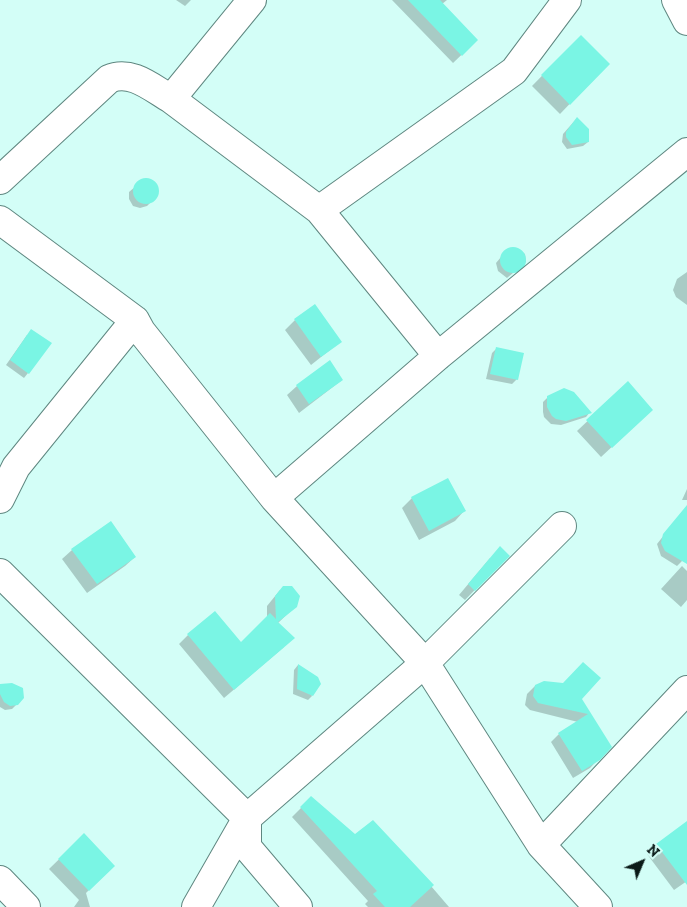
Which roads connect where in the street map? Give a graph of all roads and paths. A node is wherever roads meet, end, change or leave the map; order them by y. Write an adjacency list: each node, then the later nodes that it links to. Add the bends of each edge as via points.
1 (252, 0): 5 (street)
2 (567, 0): 8 (street, via 514,71)
3 (676, 0): 4 (street)
4 (687, 21)
5 (171, 99): 7 (street, via 131,76 117,75); 8 (street)
6 (687, 152): 11 (street)
7 (0, 180)
8 (319, 210): 11 (street)
9 (0, 220): 10 (street)
10 (135, 320): 12 (street); 13 (street, via 16,467)
11 (438, 356): 12 (street)
12 (274, 498): 16 (street)
13 (0, 499)
14 (562, 526): 16 (street)
15 (0, 572): 18 (street)
16 (425, 663): 18 (street); 19 (street)
17 (686, 692): 19 (street)
18 (246, 818): 22 (street); 23 (street, via 247,847)
19 (541, 845): 24 (street)
20 (0, 880): 21 (street)
21 (26, 907)
22 (196, 907)
23 (298, 907)
24 (598, 907)

